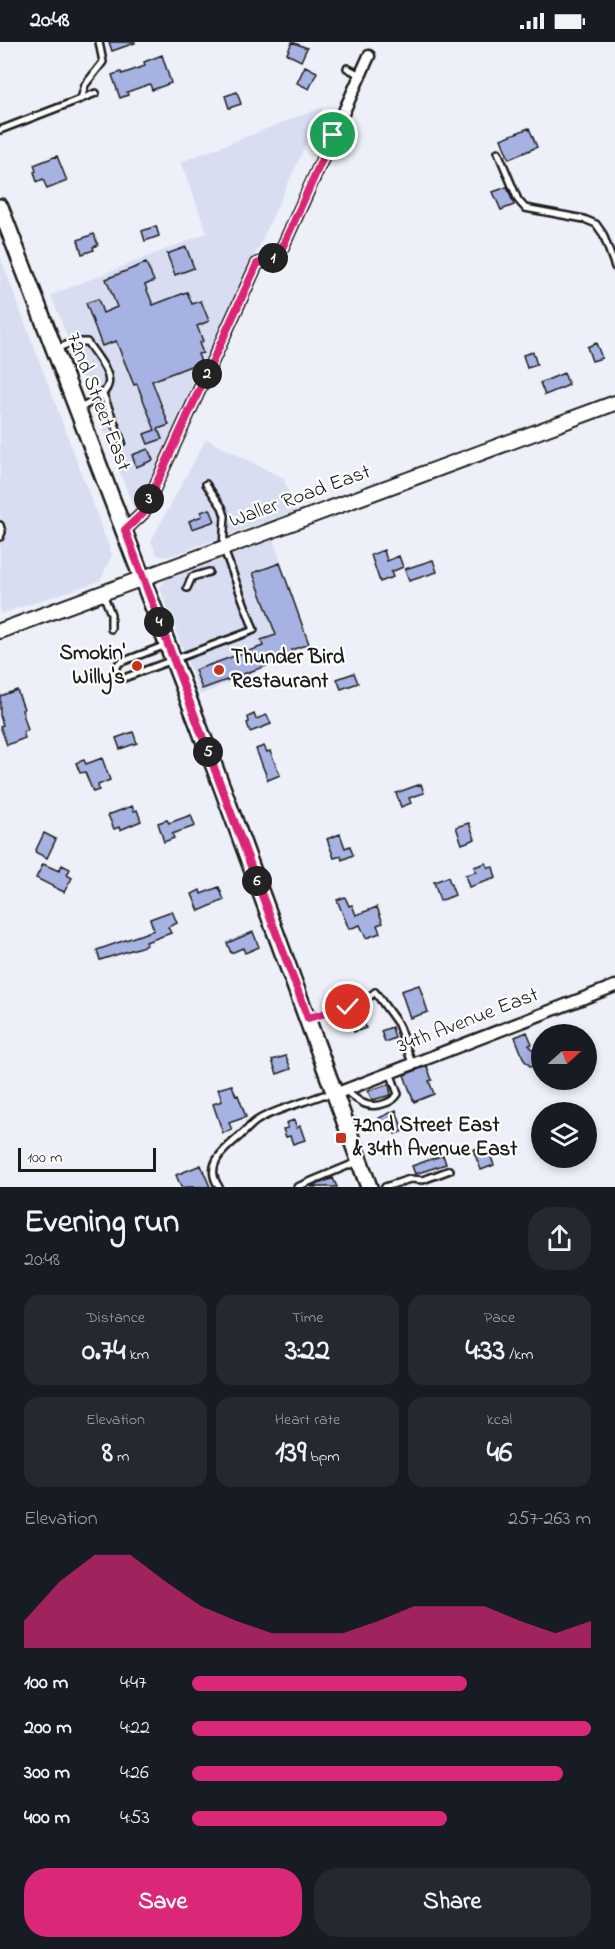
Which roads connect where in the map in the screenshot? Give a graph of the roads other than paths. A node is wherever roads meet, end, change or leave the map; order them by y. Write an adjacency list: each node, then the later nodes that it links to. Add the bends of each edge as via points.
1 (99, 42): 6 (lane, via 103,62 85,85)
2 (369, 56): 4 (street)
3 (347, 68): 4 (lane)
4 (360, 75): 18 (street, via 279,255 257,264 143,513)
5 (96, 93): 6 (lane)
6 (81, 99): 7 (lane)
7 (0, 130)
8 (498, 152): 10 (lane, via 525,208 596,224)
9 (2, 217): 11 (main road, 72nd Street East)
10 (615, 267)
11 (55, 350): 12 (lane, via 73,342 87,342 110,382); 14 (main road, 72nd Street East)
12 (103, 394): 14 (lane); 15 (lane)
13 (615, 403): 20 (street, Waller Road East)
14 (77, 409): 18 (main road, 72nd Street East)
15 (122, 442)
16 (206, 484): 20 (lane, via 225,516)
17 (0, 525): 19 (lane)
18 (125, 530): 22 (main road, 72nd Street East)
19 (0, 537)
20 (223, 547): 22 (street, Waller Road East); 27 (lane, via 254,630)
21 (209, 572): 23 (lane, via 192,577)
22 (143, 578): 24 (street, Waller Road East); 27 (main road, 72nd Street East)
23 (187, 588)
24 (102, 592): 25 (lane, via 111,614); 26 (street, Waller Road East)
25 (111, 629)
26 (0, 631)
27 (170, 652): 27 (lane, via 119,663 115,674 124,678); 29 (main road, 72nd Street East)
28 (615, 986): 30 (street, 34th Avenue East)
29 (308, 1018): 30 (lane, via 362,1003 375,992 398,1024); 32 (main road, 72nd Street East)
30 (412, 1063): 31 (street, 34th Avenue East)
31 (390, 1072): 32 (street, 34th Avenue East); 32 (lane, via 398,1094 391,1102 370,1107)
32 (340, 1092): 33 (main road, 72nd Street East); 35 (lane, via 258,1120 216,1159 213,1171)
33 (359, 1161): 36 (lane); 37 (main road, 72nd Street East)
34 (450, 1170): 38 (lane)
35 (219, 1187)
36 (297, 1187)
37 (369, 1187)
38 (385, 1187)

